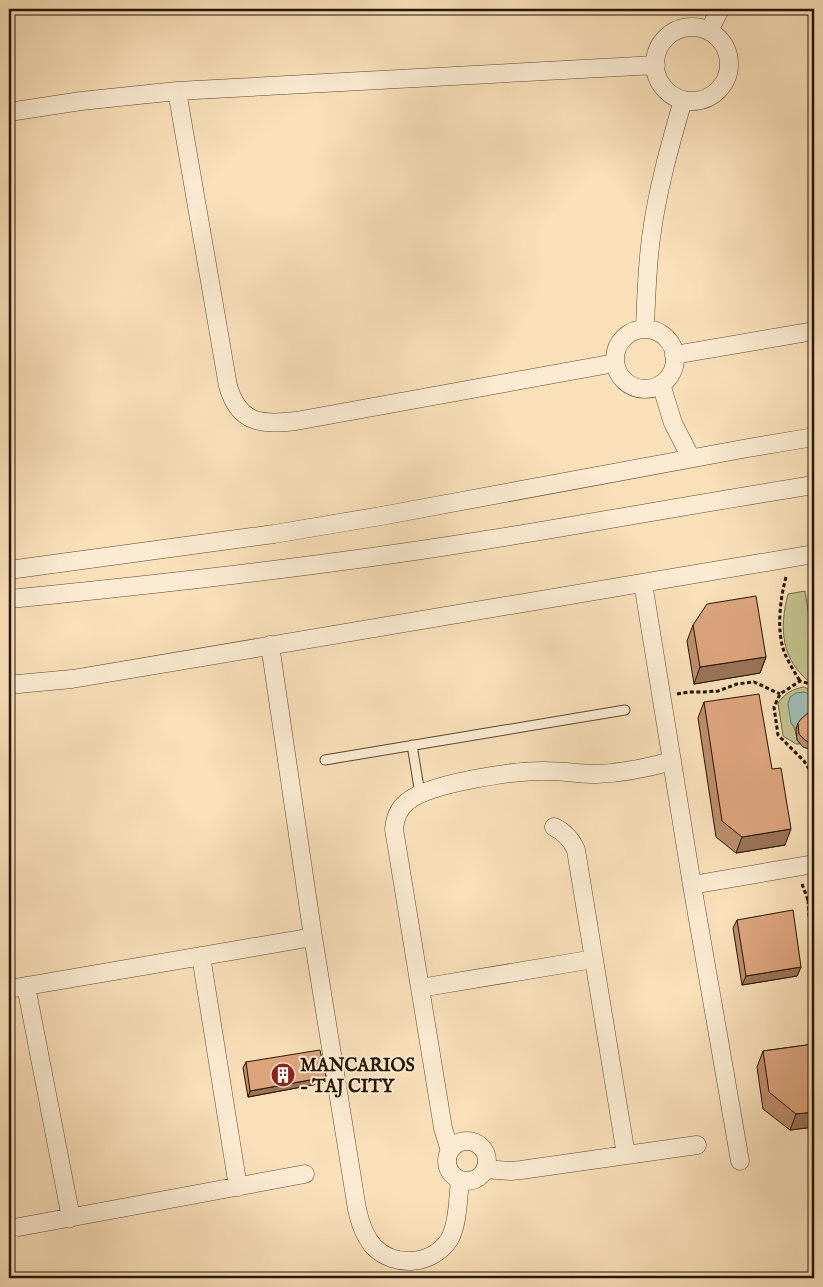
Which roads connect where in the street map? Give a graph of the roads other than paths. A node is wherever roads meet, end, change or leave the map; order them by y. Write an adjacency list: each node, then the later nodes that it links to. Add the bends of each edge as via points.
1 (720, 9): 2 (street)
2 (709, 31): 3 (street, via 691,28 673,33 660,46); 5 (street, via 727,51 727,77 717,92 709,97)
3 (656, 65): 4 (street); 5 (street, via 657,74 667,91)
4 (177, 91): 6 (street); 10 (street, via 228,386 238,408 250,418 277,423 296,421)
5 (683, 100): 7 (street, via 659,190 646,282)
6 (9, 112)
7 (645, 329): 9 (street, via 668,339); 10 (street, via 636,330 622,340 617,347)
8 (814, 331): 9 (street)
9 (674, 355): 11 (street, via 672,371)
10 (615, 363): 11 (street, via 622,378 637,388)
11 (661, 384): 13 (street, via 673,423)
12 (814, 437): 13 (street)
13 (691, 458): 16 (street, via 304,529)
14 (814, 485): 18 (street, via 333,563)
15 (814, 554): 17 (street)
16 (9, 570)
17 (643, 583): 19 (street); 24 (street)
18 (9, 599)
19 (270, 645): 20 (street, via 72,679); 29 (street)
20 (9, 684)
21 (625, 710): 22 (lane)
22 (412, 745): 23 (lane); 25 (lane)
23 (325, 760)
24 (672, 761): 25 (street, via 646,768 596,774 515,773 461,782); 28 (street)
25 (420, 794): 33 (street, via 402,807 394,829)
26 (554, 827): 31 (street, via 569,837 576,850)
27 (814, 864): 28 (street)
28 (692, 885): 38 (street)
29 (313, 937): 30 (street); 41 (street, via 357,1209 365,1235 385,1256 398,1260 413,1262 439,1251 454,1228)
30 (201, 956): 32 (street); 42 (street)
31 (594, 960): 33 (street); 37 (street)
32 (26, 986): 34 (street); 43 (street)
33 (420, 988): 36 (street, via 443,1128)
34 (9, 989)
35 (697, 1145): 37 (street)
36 (450, 1151): 39 (street, via 465,1142 476,1144 486,1157); 41 (street, via 448,1168)
37 (626, 1155): 39 (street, via 511,1171)
38 (740, 1161)
39 (486, 1169): 41 (street, via 478,1178)
40 (304, 1174): 42 (street)
41 (460, 1180)
42 (238, 1187): 43 (street)
43 (71, 1218): 44 (street)
44 (19, 1227)

